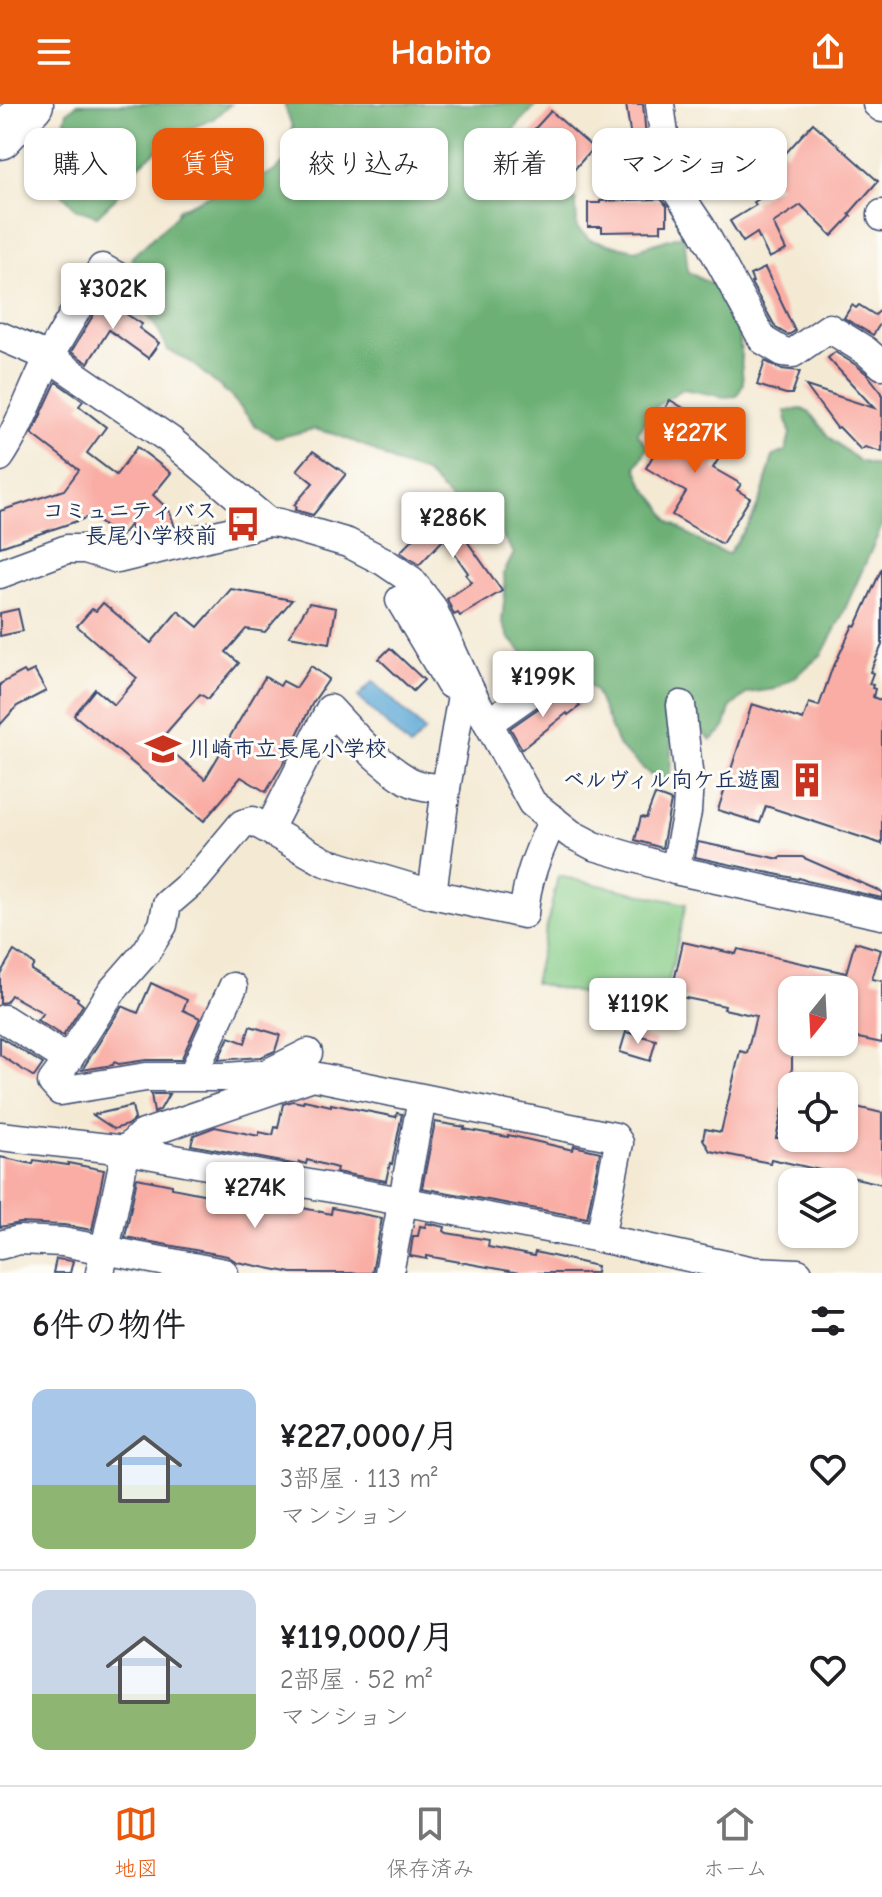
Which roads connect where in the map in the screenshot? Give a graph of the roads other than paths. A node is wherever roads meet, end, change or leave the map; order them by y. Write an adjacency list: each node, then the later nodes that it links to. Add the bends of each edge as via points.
1 (32, 104): 5 (highway)
2 (660, 104): 9 (street, via 670,181 763,340 793,353 829,328)
3 (877, 104): 4 (street)
4 (882, 108)
5 (0, 138)
6 (138, 288): 8 (street, via 102,268)
7 (0, 336): 8 (street)
8 (49, 357): 10 (street); 11 (street, via 170,440)
9 (882, 365)
10 (5, 439)
11 (268, 522): 12 (street, via 118,559 67,549); 15 (street, via 348,543 411,580 432,607)
12 (0, 574)
13 (400, 600): 15 (street)
14 (562, 679): 17 (street, via 541,686)
15 (465, 696): 17 (street); 18 (street)
16 (681, 705): 21 (street, via 689,780)
17 (488, 723): 19 (street, via 532,803)
18 (446, 788): 20 (street, via 411,782 368,749 330,709); 22 (street)
19 (553, 819): 21 (street, via 594,846); 22 (street, via 532,868 524,914)
20 (269, 829): 22 (street, via 325,862); 27 (street, via 253,821 242,824 196,879 167,904 163,925 146,952 111,992)
21 (675, 870): 23 (street)
22 (432, 894)
23 (882, 915)
24 (233, 987): 28 (street)
25 (4, 1019): 27 (street)
26 (308, 1053): 28 (street, via 266,1074)
27 (68, 1060): 28 (street, via 52,1082 60,1091 146,1077)
28 (192, 1076)
29 (422, 1099): 31 (street, via 313,1076 141,1135); 32 (street); 33 (street, via 615,1137 619,1143)
30 (0, 1136): 31 (street)
31 (126, 1150): 32 (street); 35 (street)
32 (403, 1201): 33 (street); 38 (street)
33 (600, 1238): 36 (street)
34 (0, 1245): 35 (street, via 19,1240 63,1242)
35 (102, 1262): 37 (street)
36 (753, 1272): 39 (street)
37 (224, 1273)
38 (389, 1273)
39 (798, 1273)

